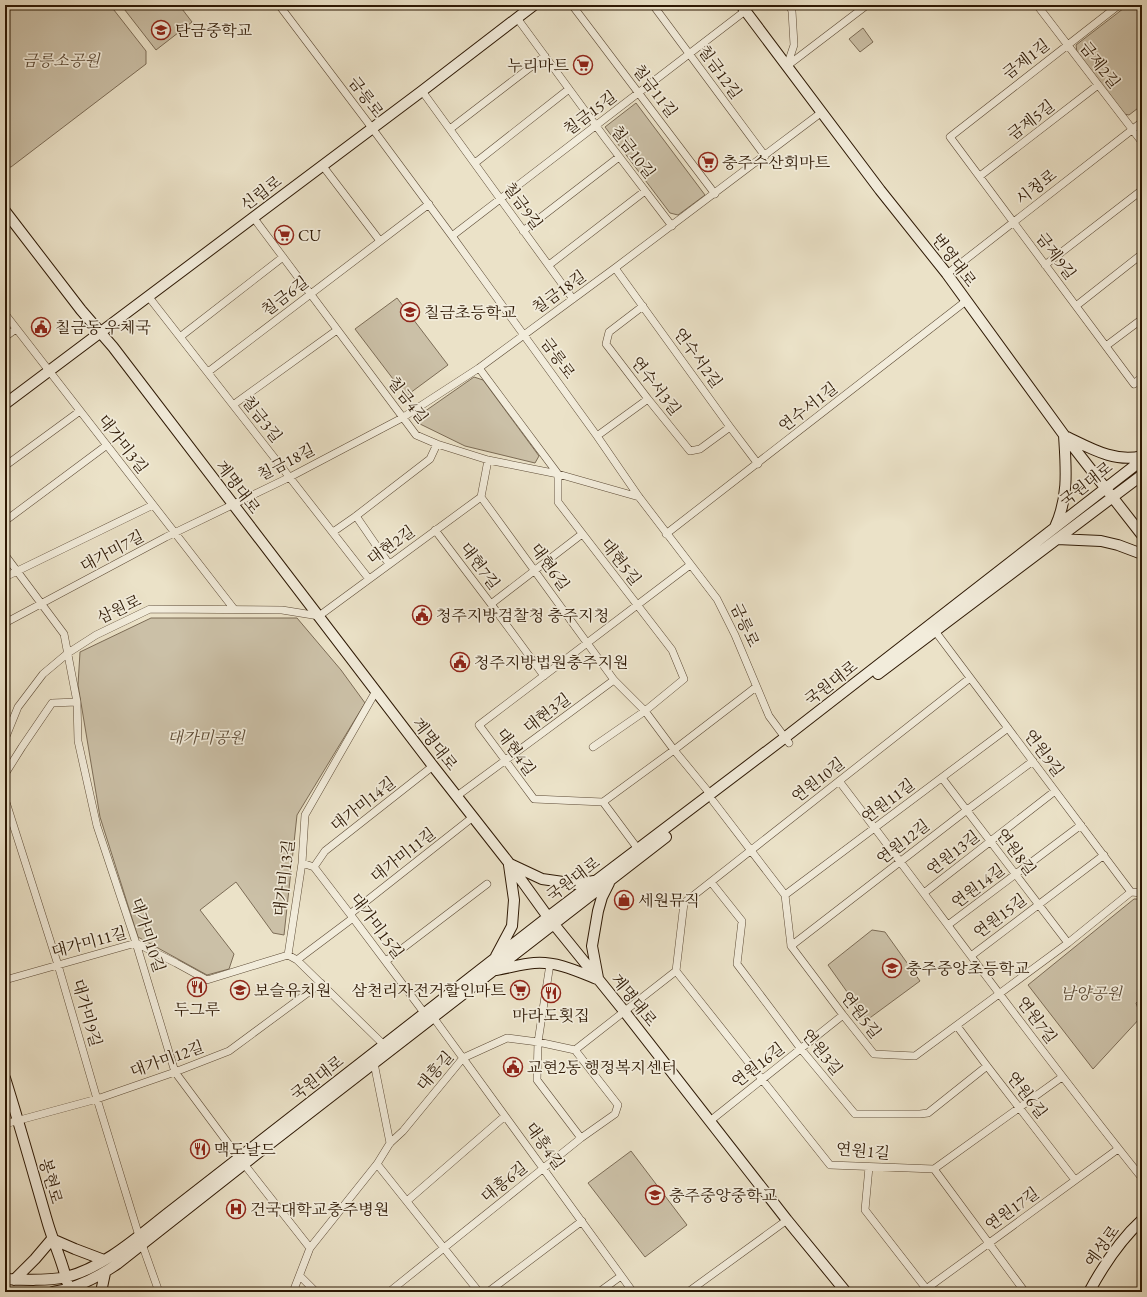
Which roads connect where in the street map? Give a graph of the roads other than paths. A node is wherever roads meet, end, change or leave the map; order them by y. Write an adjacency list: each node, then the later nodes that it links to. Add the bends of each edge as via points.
1 (279, 5): 22 (street, 금릉로)
2 (534, 5): 10 (street, 신립로)
3 (572, 5): 18 (street, 칠금11길)
4 (653, 5): 12 (street, 칠금12길)
5 (789, 5): 14 (street, via 792,11 794,45)
6 (867, 5): 14 (street)
7 (1119, 5): 11 (street, 금제1길)
8 (1039, 6): 11 (street, 금제2길)
9 (743, 8): 12 (street, 칠금15길); 14 (street, 번영대로)
10 (517, 18): 13 (street, 칠금10길); 17 (street, 신립로)
11 (1067, 45): 15 (street, 금제2길); 25 (street, 금제1길)
12 (690, 54): 18 (street, 칠금15길); 27 (street, 칠금12길)
13 (545, 56): 16 (street, 칠금10길); 23 (street)
14 (787, 66): 19 (street, 번영대로)
15 (1098, 85): 24 (street, 금제2길); 31 (street, 금제5길)
16 (569, 89): 21 (street, 칠금10길); 29 (street)
17 (422, 91): 22 (street, 신립로); 23 (street, 칠금9길)
18 (639, 93): 21 (street, 칠금15길); 34 (street, 칠금11길)
19 (822, 112): 27 (street, 칠금18길); 49 (street, 번영대로)
20 (1142, 122): 24 (street, 시청로)
21 (596, 126): 28 (street, 칠금10길); 35 (street, 칠금15길)
22 (372, 128): 30 (street, 신립로); 36 (street, 금릉로)
23 (450, 129): 29 (street, 칠금9길)
24 (1132, 130): 26 (street, 금제2길); 39 (street, 시청로)
25 (950, 137): 31 (street, 금제9길)
26 (1142, 142)
27 (765, 156): 34 (street, 칠금18길)
28 (619, 157): 33 (street, 칠금10길); 41 (street)
29 (475, 163): 35 (street, 칠금9길)
30 (322, 166): 38 (street, 신립로); 43 (street)
31 (980, 176): 39 (street, 금제9길)
32 (1142, 190): 47 (street)
33 (645, 191): 40 (street, 칠금10길); 46 (street)
34 (715, 194): 40 (street, 칠금18길)
35 (500, 199): 41 (street, 칠금9길); 42 (street, 칠금15길)
36 (429, 204): 42 (street, 금릉로); 43 (street, 칠금6길)
37 (5, 211): 60 (street, 계명대로)
38 (253, 217): 45 (street, 칠금4길); 51 (street, 신립로)
39 (1014, 222): 47 (street, 금제9길); 49 (street, 시청로)
40 (672, 226): 48 (street, 칠금18길)
41 (523, 231): 46 (street, 칠금9길)
42 (452, 236): 61 (street, 금릉로)
43 (380, 241): 50 (street, 칠금6길)
44 (1142, 254): 55 (street)
45 (283, 257): 50 (street, 칠금4길); 63 (street)
46 (549, 265): 52 (street, 칠금9길)
47 (1046, 265): 55 (street, 금제9길)
48 (615, 268): 52 (street, 칠금18길); 54 (street, 연수서2길)
49 (947, 274): 53 (street, 번영대로)
50 (310, 294): 59 (street, 칠금4길); 67 (street, 칠금6길)
51 (148, 296): 60 (street, 신립로); 63 (street, 칠금3길)
52 (573, 299): 61 (street, 칠금18길)
53 (966, 300): 75 (street, 번영대로); 82 (street, 연수서1길)
54 (643, 306): 69 (street, 연수서3길, via 609,332 606,344); 74 (street, 연수서2길)
55 (1076, 306): 64 (street, 금제9길)
56 (5, 314): 58 (street, 대가미3길)
57 (1142, 319): 64 (street)
58 (16, 329): 62 (street); 66 (street, 대가미3길)
59 (337, 330): 71 (street); 73 (street, 칠금4길)
60 (100, 333): 66 (street, 신립로); 91 (street, 계명대로)
61 (524, 335): 65 (street, 칠금18길); 76 (street, 금릉로)
62 (5, 337)
63 (180, 337): 67 (street, 칠금3길)
64 (1106, 346): 68 (street, 금제9길, via 1134,384)
65 (479, 368): 73 (street, 칠금18길); 84 (street)
66 (49, 371): 70 (street, 신립로); 72 (street, 대가미3길)
67 (208, 372): 71 (street, 칠금3길)
68 (1142, 377)
69 (648, 399): 74 (street, 연수서3길, via 690,451 700,449); 76 (street)
70 (5, 404)
71 (234, 405): 86 (street, 칠금3길)
72 (80, 411): 78 (street, 대가미3길); 83 (street)
73 (402, 418): 77 (street, 칠금4길, via 416,435); 86 (street, 칠금18길)
74 (730, 427): 82 (street, 연수서2길)
75 (1064, 435): 79 (street, via 1098,452 1115,457); 87 (street, 번영대로); 95 (street, via 1065,496)
76 (597, 436): 89 (street, 금릉로)
77 (437, 444): 80 (street, 칠금4길); 93 (street, via 430,459)
78 (107, 445): 92 (street, 대가미3길); 94 (street)
79 (1142, 456)
80 (488, 460): 84 (street, 칠금4길); 88 (street)
81 (1142, 460): 87 (street, 국원대로)
82 (758, 464): 100 (street, 연수서1길)
83 (5, 466)
84 (558, 474): 89 (street, 칠금4길); 99 (street, 대현5길, via 558,502)
85 (1142, 475): 90 (street, 국원대로)
86 (290, 477): 91 (street, 칠금18길); 97 (street, 칠금3길)
87 (1105, 489): 90 (street, 번영대로); 95 (street, 국원대로)
88 (481, 497): 96 (street, 대현2길); 107 (street, 대현6길)
89 (639, 497): 100 (street, 금릉로)
90 (1112, 497): 101 (street, 번영대로); 102 (street, 국원대로)
91 (233, 504): 98 (street, 대가미7길); 115 (street, 계명대로)
92 (153, 505): 98 (street, 대가미3길); 108 (street)
93 (356, 516): 97 (street); 105 (street)
94 (5, 521)
95 (1054, 528): 129 (street, 국원대로)
96 (435, 530): 105 (street, 대현2길); 112 (street, 대현7길)
97 (333, 532): 110 (street, 칠금3길)
98 (175, 533): 111 (street, 대가미7길); 114 (street, 대가미3길)
99 (582, 534): 107 (street); 113 (street, 대현5길)
100 (666, 534): 106 (street, 금릉로)
101 (1142, 536)
102 (1057, 539): 103 (street, via 1101,541); 117 (street, 국원대로)
103 (1142, 554)
104 (5, 555): 108 (street, 대가미10길)
105 (388, 564): 110 (street, 대현2길)
106 (690, 565): 113 (street, 대현4길); 123 (street, 금릉로, via 717,599)
107 (534, 570): 112 (street); 118 (street, 대현6길)
108 (17, 571): 109 (street); 111 (street, 대가미10길)
109 (5, 577)
110 (369, 579): 115 (street, 대현2길)
111 (42, 604): 116 (street, 대가미7길); 119 (street, 대가미10길, via 64,634)
112 (491, 604): 120 (street, 대현7길)
113 (637, 605): 118 (street, 대현4길); 126 (street, 대현5길, via 672,650 684,679)
114 (234, 609): 115 (street, 삼원로, via 282,610); 119 (street, 삼원로, via 150,609 96,635)
115 (319, 616): 124 (street, 계명대로)
116 (5, 623)
117 (935, 631): 121 (street, 연원9길); 129 (street, 국원대로)
118 (588, 643): 120 (street, 대현4길); 122 (street, 대현6길)
119 (68, 653): 125 (street, 대가미10길); 128 (street, 삼원로, via 43,674 18,706)
120 (544, 676): 132 (street, 대현4길, via 479,725)
121 (970, 678): 127 (street, 연원9길); 137 (street, 연원10길)
122 (614, 680): 126 (street, 대현6길); 132 (street, 대현3길)
123 (756, 687): 129 (street, 금릉로, via 769,716); 131 (street)
124 (376, 691): 134 (street, 계명대로); 152 (street, 대가미13길, via 305,815)
125 (77, 702): 135 (street, via 52,703); 168 (street, 대가미10길, via 78,741 97,826)
126 (645, 711): 130 (street, 대현5길); 131 (street, 대현6길)
127 (1008, 728): 133 (street, 연원9길); 136 (street, 연원11길)
128 (5, 739)
129 (787, 740): 141 (street, 국원대로)
130 (592, 747)
131 (674, 750): 141 (street, 대현6길); 142 (street)
132 (505, 761): 139 (street, 대현3길); 142 (street, 대현4길, via 534,799)
133 (1033, 761): 138 (street, 연원9길); 143 (street, 연원12길)
134 (433, 766): 139 (street, 계명대로); 154 (street, 대가미14길, via 325,851)
135 (5, 774)
136 (942, 778): 143 (street, 연원8길); 146 (street, 연원11길)
137 (839, 781): 146 (street, 연원7길); 149 (street, 연원10길)
138 (1055, 791): 145 (street, 연원9길); 147 (street, 연원13길)
139 (457, 796): 144 (street, 계명대로)
140 (5, 798): 177 (street, 대가미9길)
141 (712, 798): 148 (street, 국원대로); 149 (street); 157 (street, 국원대로)
142 (603, 802): 148 (street)
143 (967, 810): 147 (street, 연원8길); 151 (street, 연원12길)
144 (473, 817): 153 (street, 계명대로); 165 (street, 대가미11길)
145 (1081, 826): 150 (street, 연원9길); 155 (street, 연원14길)
146 (875, 828): 151 (street, 연원7길); 163 (street, 연원11길)
147 (990, 841): 155 (street, 연원8길); 161 (street, 연원13길)
148 (638, 849): 156 (street, 국원대로)
149 (751, 850): 158 (street, 연원10길); 163 (street)
150 (1104, 856): 160 (street, 연원9길); 164 (street, 연원15길)
151 (901, 862): 161 (street, 연원7길); 170 (street, 연원12길)
152 (302, 863): 154 (street); 171 (street, 대가미13길)
153 (509, 863): 156 (street, via 542,879 577,884); 166 (street, 계명대로); 174 (street, via 514,900 512,926)
154 (314, 867): 165 (street, 대가미15길)
155 (1016, 875): 164 (street, 연원8길); 167 (street, 연원14길)
156 (598, 880): 166 (street, 국원대로)
157 (610, 880): 166 (street, 국원대로); 181 (street, via 598,911 592,946)
158 (711, 882): 179 (street, 연원10길, via 684,903); 190 (street, 연원3길, via 742,920 737,964)
159 (487, 884): 175 (street)
160 (1131, 892): 162 (street); 169 (street, 연원5길)
161 (924, 893): 167 (street, 연원7길)
162 (1142, 893)
163 (785, 895): 170 (street)
164 (1039, 905): 169 (street, 연원8길); 172 (street, 연원15길)
165 (352, 916): 173 (street, 대가미11길); 175 (street, 대가미15길)
166 (551, 921): 174 (street, 국원대로); 178 (street, 국원대로); 181 (street, 계명대로)
167 (948, 925): 172 (street, 연원7길)
168 (136, 943): 171 (street, 대가미11길, via 207,980); 177 (street, 대가미11길); 195 (street, 대가미10길)
169 (1068, 943): 183 (street, 연원5길)
170 (791, 946): 185 (street, 연원5길)
171 (288, 955): 173 (street)
172 (971, 956): 183 (street, 연원7길)
173 (297, 960): 182 (street)
174 (494, 960): 186 (street, 국원대로)
175 (386, 961): 186 (street, 대가미15길)
176 (550, 964): 178 (street, via 535,963); 181 (street, via 567,967); 188 (street)
177 (58, 965): 180 (street, 대가미11길); 199 (street, 대가미9길)
178 (494, 971): 186 (street, 국원대로)
179 (676, 971): 184 (street); 198 (street, 연원1길)
180 (5, 980)
181 (598, 980): 184 (street, 계명대로)
182 (321, 983): 189 (street); 195 (street, 대가미12길, via 229,1051)
183 (1000, 994): 187 (street, 연원5길); 196 (street, 연원7길)
184 (624, 1011): 191 (street); 203 (street, 계명대로)
185 (843, 1015): 187 (street, 연원5길, via 874,1054 915,1056); 190 (street, 연원16길)
186 (429, 1016): 189 (street, 국원대로); 192 (street, 대흥4길); 193 (street, 국원대로)
187 (957, 1026): 194 (street, 연원6길)
188 (538, 1042): 191 (street, 대흥길); 192 (street, 대흥길, via 507,1038); 205 (street, via 537,1080)
189 (384, 1045): 208 (street, 국원대로)
190 (801, 1049): 194 (street, 연원3길, via 856,1114 928,1113); 198 (street, 연원16길)
191 (576, 1050): 205 (street, 대흥6길, via 618,1105 616,1114)
192 (463, 1058): 201 (street, 대흥4길); 206 (street, 대흥길, via 403,1131)
193 (374, 1063): 206 (street); 208 (street, 국원대로)
194 (987, 1066): 200 (street, 연원6길)
195 (174, 1072): 199 (street, 대가미12길); 208 (street, 대가미10길)
196 (1062, 1077): 200 (street); 207 (street, 연원7길)
197 (5, 1078): 202 (street, 봉현로)
198 (762, 1080): 203 (street, 연원16길); 210 (street, 연원1길, via 830,1165)
199 (97, 1099): 202 (street, 대가미12길); 220 (street, 대가미9길)
200 (1019, 1107): 212 (street); 214 (street, 연원6길)
201 (505, 1116): 211 (street, 대흥4길); 215 (street)
202 (19, 1120): 204 (street, 대가미12길); 219 (street, 봉현로)
203 (710, 1121): 216 (street, 계명대로)
204 (5, 1124)
205 (581, 1138): 211 (street, 대흥6길)
206 (390, 1143): 209 (street, 대흥길)
207 (1118, 1149): 213 (street, 연원7길); 214 (street, 연원17길)
208 (241, 1161): 220 (street, 국원대로); 222 (street, 대가미10길)
209 (377, 1164): 215 (street); 222 (street, 대흥길)
210 (869, 1167): 212 (street, 연원1길); 231 (street, via 865,1210)
211 (543, 1168): 218 (street, 대흥4길); 223 (street, 대흥6길)
212 (934, 1169): 221 (street)
213 (1142, 1178)
214 (1075, 1180): 221 (street, 연원17길)
215 (407, 1201): 223 (street)
216 (787, 1220): 242 (street); 243 (street, 계명대로)
217 (1142, 1220): 245 (street, 예성로, via 1103,1267)
218 (582, 1221): 227 (street, 대흥4길); 239 (street)
219 (52, 1239): 224 (street); 228 (street, 봉현로); 229 (street, via 35,1259)
220 (140, 1240): 224 (street, 국원대로); 225 (street, 국원대로); 234 (street, 대가미9길)
221 (988, 1242): 231 (street, 연원17길); 244 (street)
222 (310, 1248): 226 (street, 대흥길)
223 (444, 1248): 237 (street, 대흥6길); 238 (street)
224 (104, 1260): 228 (street, 국원대로)
225 (105, 1273): 230 (street, 국원대로); 233 (street)
226 (300, 1276): 235 (street, 대흥길); 236 (street)
227 (621, 1276): 240 (street); 241 (street, 대흥4길)
228 (66, 1277): 229 (street, 국원대로); 230 (street, 봉현로)
229 (9, 1279)
230 (69, 1291): 232 (street, 국원대로)
231 (925, 1291)
232 (53, 1292)
233 (101, 1292)
234 (159, 1292)
235 (293, 1292)
236 (316, 1292)
237 (389, 1292)
238 (479, 1292)
239 (488, 1292)
240 (599, 1292)
241 (633, 1292)
242 (688, 1292)
243 (846, 1292)
244 (1024, 1292)
245 (1091, 1292)

